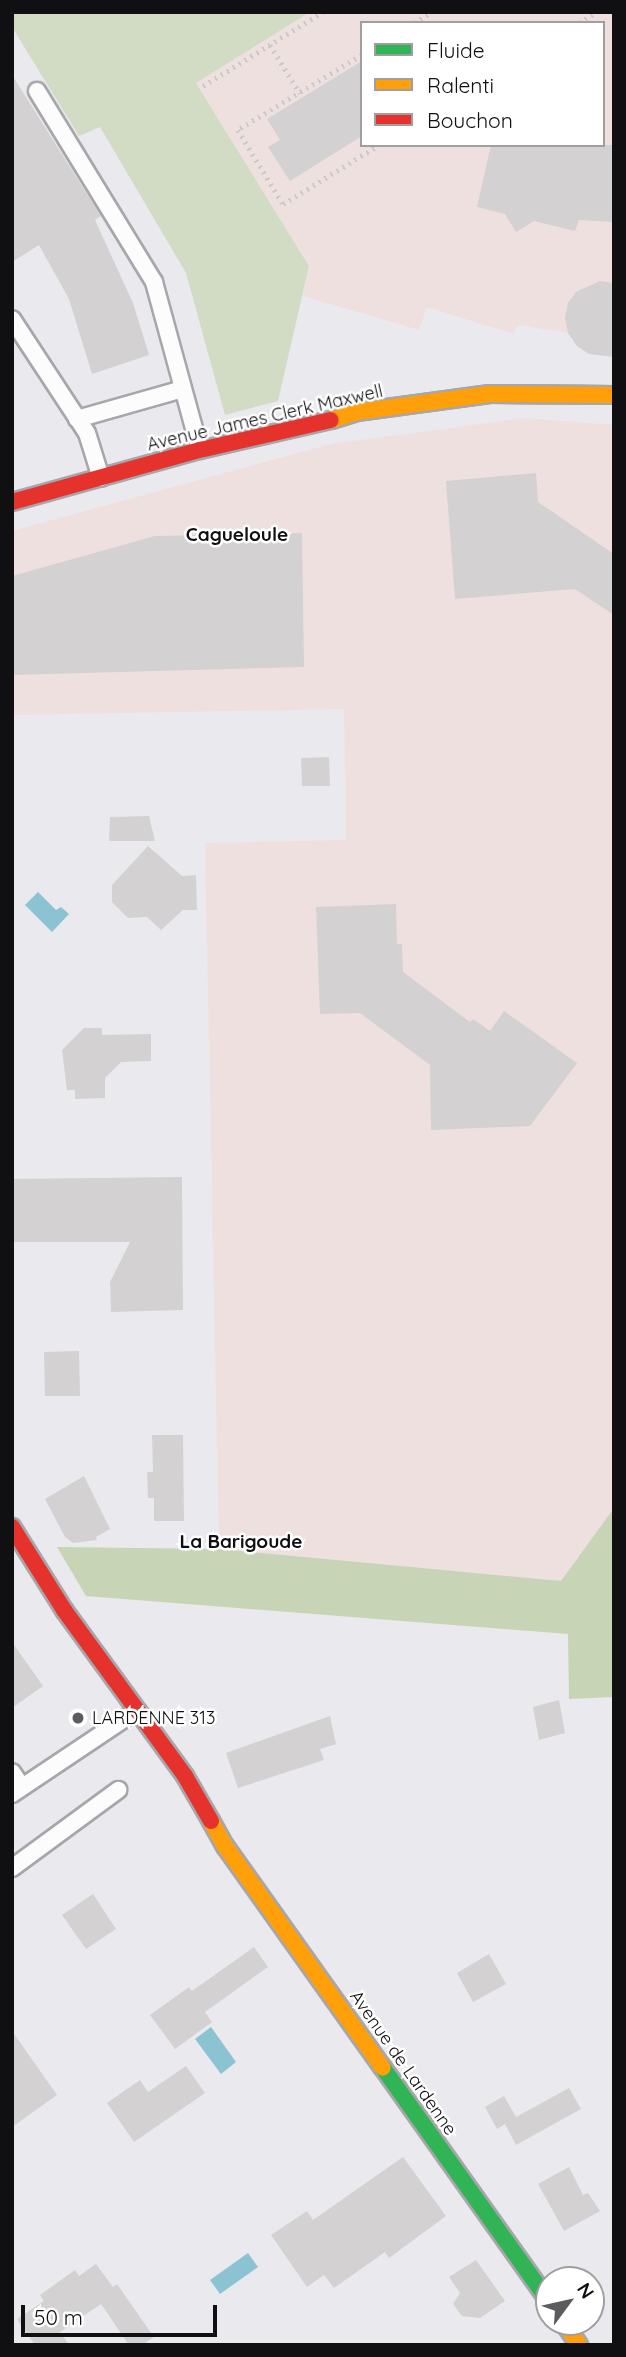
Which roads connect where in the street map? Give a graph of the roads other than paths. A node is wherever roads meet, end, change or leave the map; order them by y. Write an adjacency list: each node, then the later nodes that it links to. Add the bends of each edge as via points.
1 (37, 92): 3 (lane, via 154,282)
2 (12, 319): 5 (lane)
3 (183, 389): 5 (lane); 6 (lane)
4 (614, 395): 6 (main road, Avenue James Clerk Maxwell, via 501,394 357,412)
5 (77, 419): 7 (lane, via 87,433)
6 (200, 450): 7 (main road, Avenue James Clerk Maxwell)
7 (101, 478): 8 (main road, Avenue James Clerk Maxwell)
8 (12, 502)
9 (12, 1527): 12 (main road, Avenue de Lardenne)
10 (12, 1558): 11 (main road)
11 (70, 1647)
12 (136, 1711): 15 (lane); 17 (main road, Avenue de Lardenne, via 184,1776)
13 (12, 1772): 15 (lane)
14 (118, 1790): 18 (lane)
15 (17, 1791)
16 (179, 1798): 17 (main road, Avenue de Lardenne)
17 (225, 1846): 19 (main road, Avenue de Lardenne)
18 (12, 1868)
19 (535, 2282)

